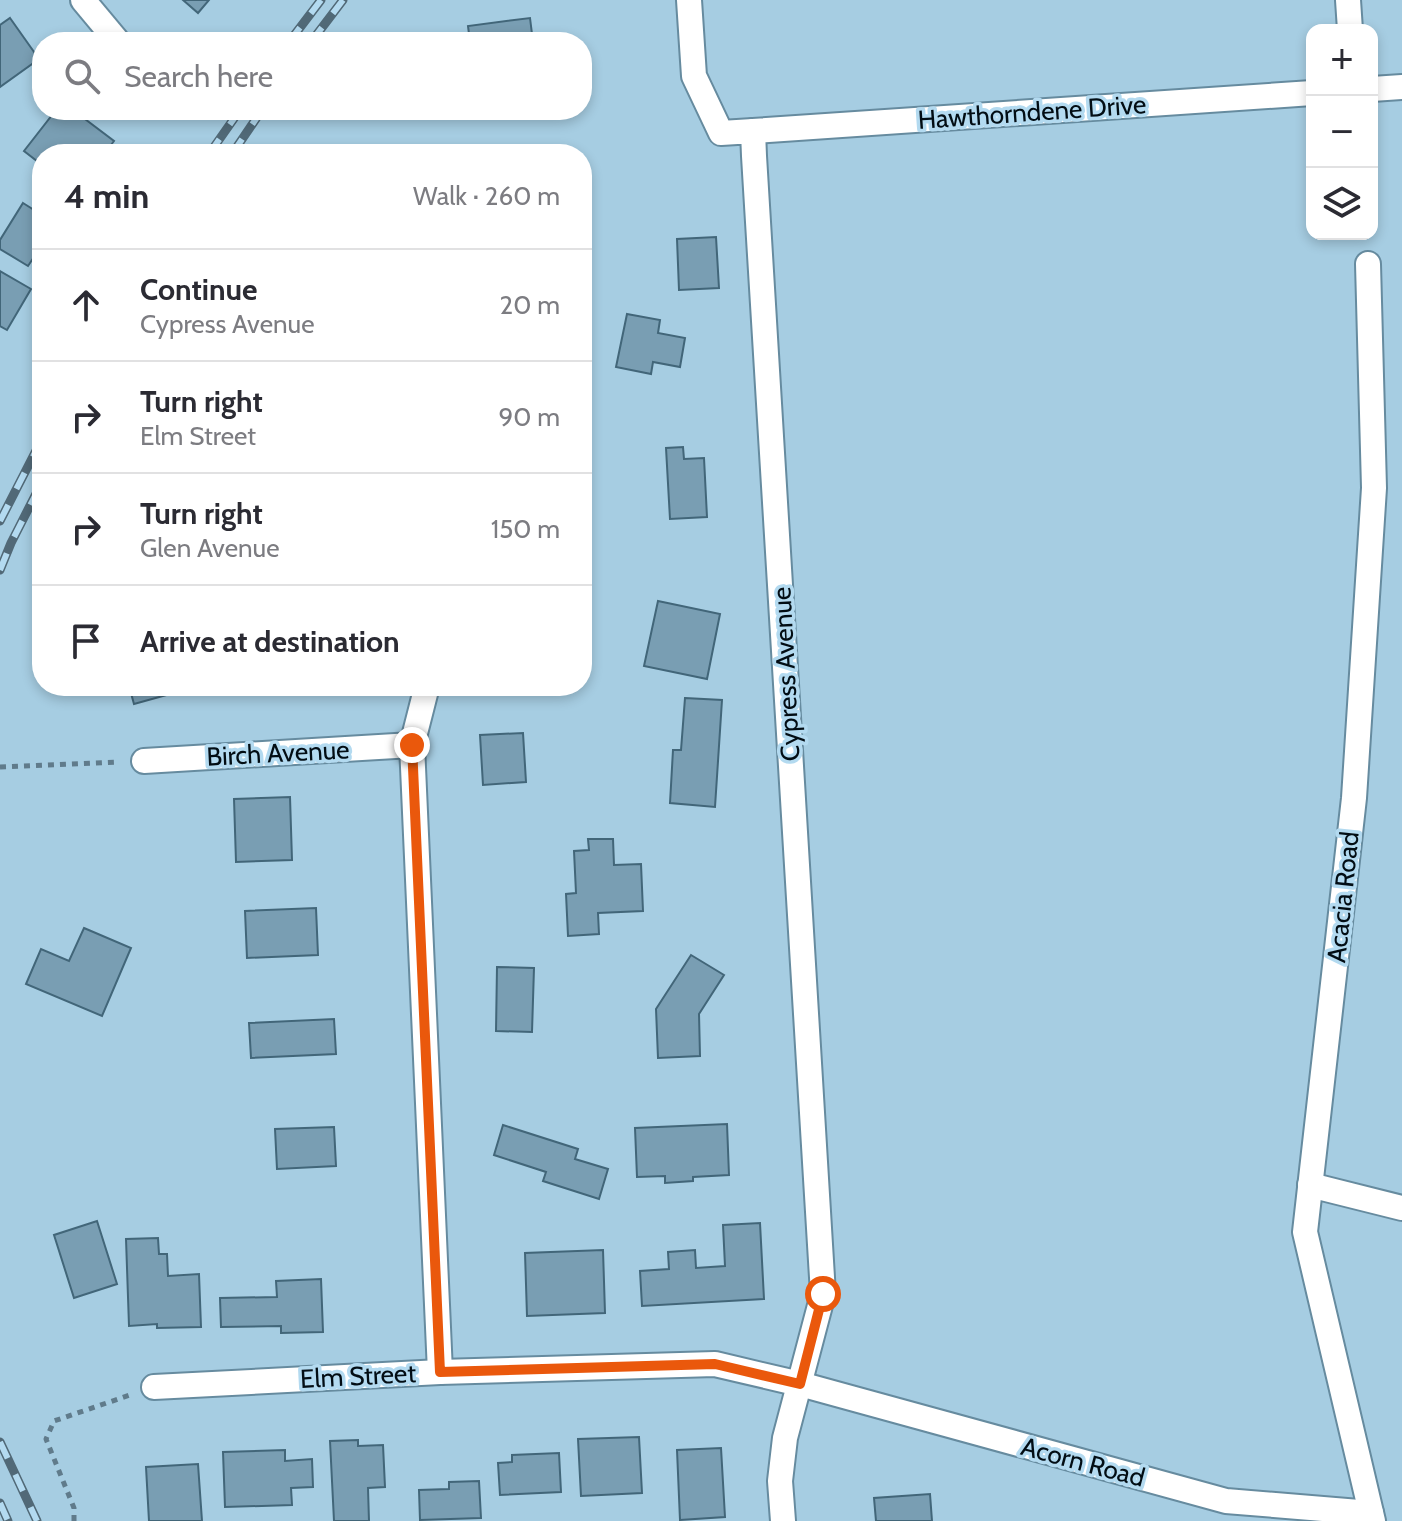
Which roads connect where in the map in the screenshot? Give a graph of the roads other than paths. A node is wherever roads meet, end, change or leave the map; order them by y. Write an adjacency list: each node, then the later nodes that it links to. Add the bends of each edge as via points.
1 (83, 0): 5 (street)
2 (689, 0): 9 (street, via 694,76 721,133)
3 (1348, 0): 4 (street)
4 (1350, 24)
5 (110, 32)
6 (1402, 87): 7 (street)
7 (1378, 89)
8 (1306, 93): 9 (street, Hawthorndene Drive)
9 (753, 131): 17 (street, Cypress Avenue, via 823,1294)
10 (1368, 264): 14 (street, Acacia Road, via 1374,488 1354,798)
11 (424, 696): 12 (street)
12 (412, 745): 13 (street, Birch Avenue); 16 (street)
13 (144, 761)
14 (1310, 1185): 15 (street); 19 (street, Acacia Road, via 1305,1232)
15 (1402, 1208)
16 (440, 1372): 17 (street, Elm Street, via 715,1364); 18 (street, Elm Street)
17 (800, 1384): 19 (street, Acorn Road, via 1226,1501); 20 (street, Cypress Avenue, via 785,1438)
18 (154, 1387)
19 (1372, 1517)
20 (783, 1521)

